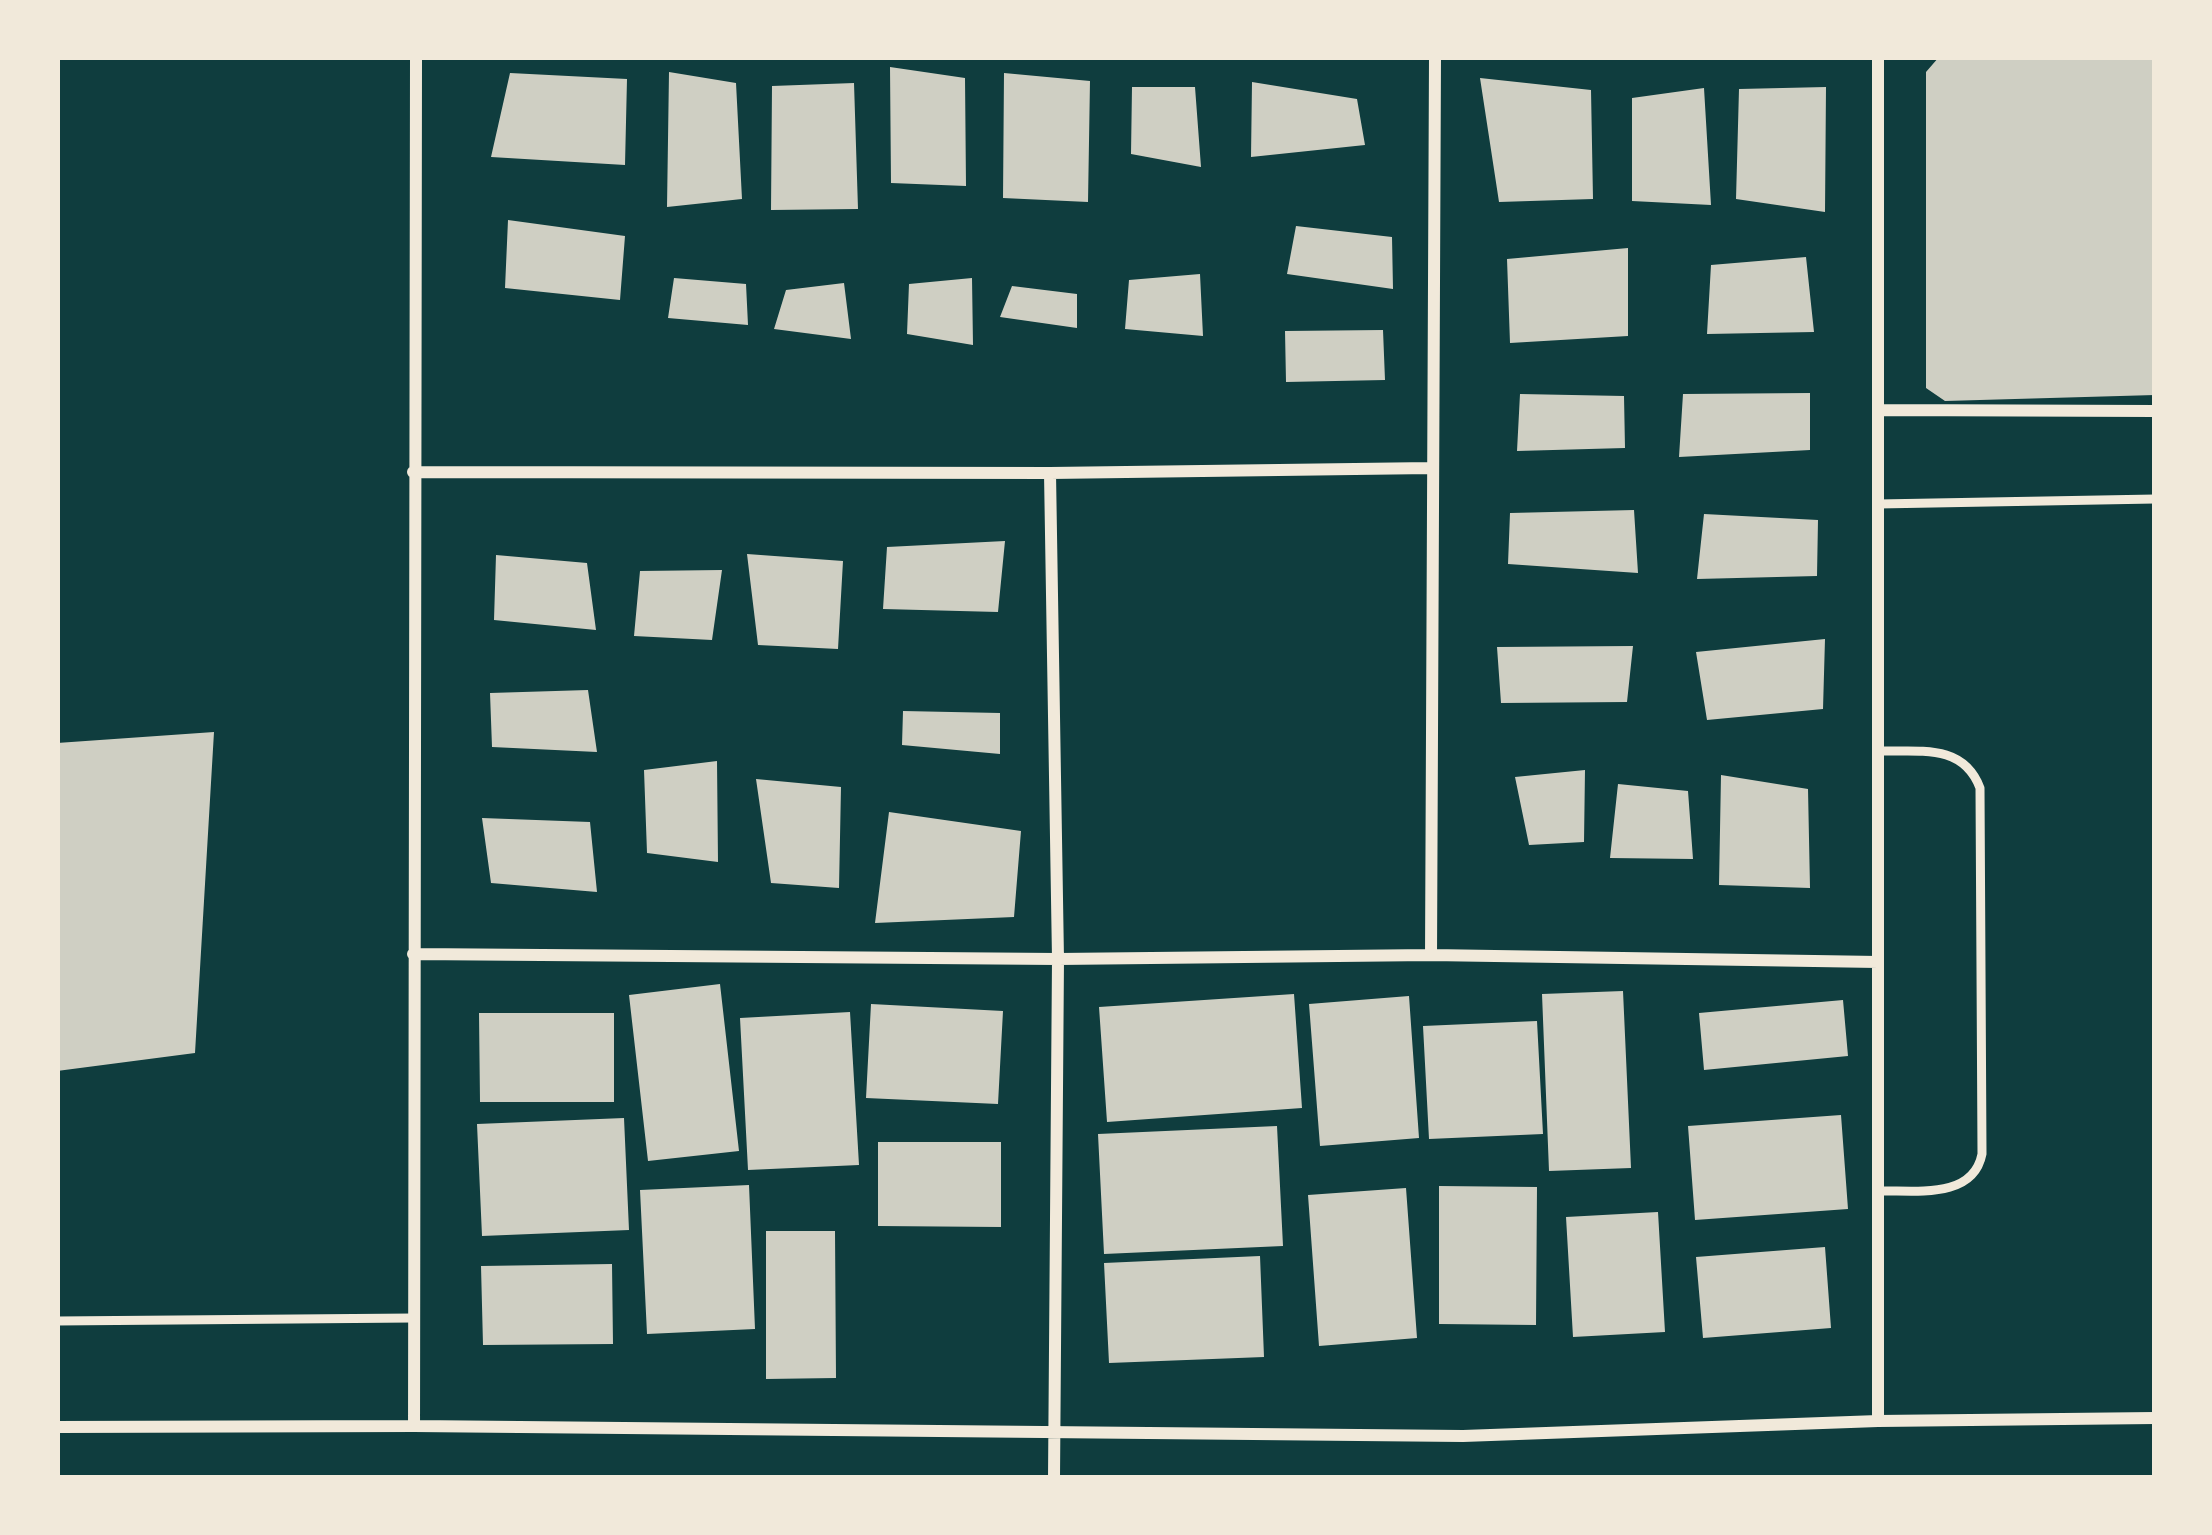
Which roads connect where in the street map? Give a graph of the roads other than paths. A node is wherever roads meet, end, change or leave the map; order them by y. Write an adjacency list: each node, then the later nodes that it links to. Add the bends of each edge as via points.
1 (416, 57): 7 (street)
2 (1435, 57): 6 (street)
3 (1878, 57): 4 (street)
4 (1878, 410): 5 (street); 10 (street)
5 (2155, 411)
6 (1431, 468): 8 (street); 13 (street)
7 (413, 472): 8 (street); 12 (street)
8 (1050, 473): 14 (street)
9 (2155, 499): 10 (lane)
10 (1878, 504): 11 (street)
11 (1878, 751): 15 (street); 16 (lane, via 1945,752 1968,766 1980,788 1982,1154 1974,1174 1956,1187)
12 (413, 954): 14 (street); 17 (street)
13 (1431, 955): 14 (street); 15 (street)
14 (1058, 959): 23 (street)
15 (1878, 962): 16 (street)
16 (1878, 1191): 20 (street)
17 (413, 1318): 18 (lane); 21 (street)
18 (57, 1321)
19 (2155, 1418): 20 (street)
20 (1878, 1421): 23 (street, via 1463,1436)
21 (414, 1426): 22 (street); 23 (street)
22 (57, 1427)
23 (1054, 1433): 24 (street)
24 (1054, 1478)

